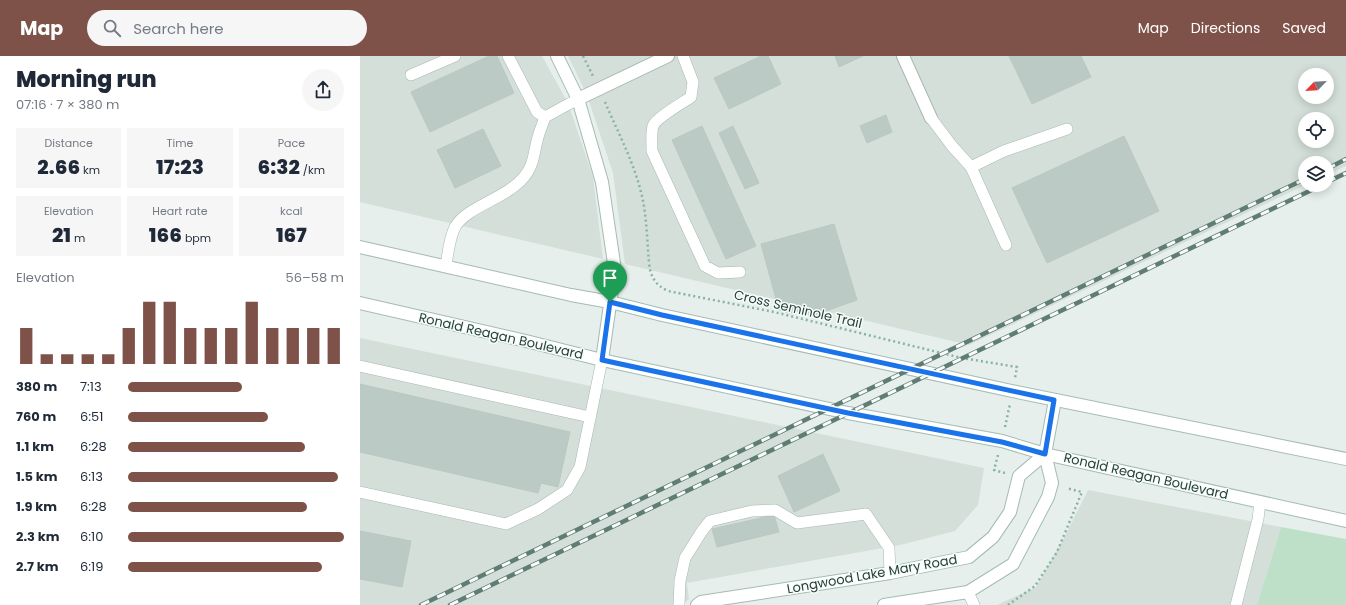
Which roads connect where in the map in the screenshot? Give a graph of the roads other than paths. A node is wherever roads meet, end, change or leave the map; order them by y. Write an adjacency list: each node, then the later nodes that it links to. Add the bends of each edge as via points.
1 (455, 56): 7 (lane)
2 (508, 56): 9 (lane, via 536,112)
3 (557, 56): 8 (main road)
4 (668, 56): 8 (main road)
5 (683, 56): 16 (lane, via 693,82 691,97 654,124 652,151 705,266 718,273)
6 (903, 56): 10 (main road)
7 (412, 75)
8 (578, 99): 9 (lane); 17 (main road, via 602,182 615,270)
9 (545, 117): 15 (lane, via 534,157 525,176 507,192 467,214 458,222 451,236)
10 (931, 118): 12 (lane)
11 (1067, 129): 12 (lane, via 1004,151)
12 (971, 167): 13 (lane)
13 (1006, 244)
14 (360, 247): 15 (main road)
15 (446, 266): 17 (main road)
16 (740, 272)
17 (610, 302): 19 (main road); 21 (main road)
18 (360, 303): 19 (main road, Ronald Reagan Boulevard)
19 (602, 360): 22 (lane); 23 (main road, Ronald Reagan Boulevard, via 848,413 1002,442)
20 (360, 366): 22 (lane)
21 (1054, 400): 23 (main road); 24 (main road)
22 (590, 417): 25 (lane, via 580,467 567,490 538,509 506,524)
23 (1045, 454): 26 (main road, Ronald Reagan Boulevard); 28 (main road, Longwood Lake Mary Road, via 1019,476 1010,512 993,537 969,557); 29 (main road, via 1052,483 1048,497 1014,564)
24 (1346, 459)
25 (360, 492)
26 (1260, 502): 27 (main road, Ronald Reagan Boulevard); 34 (lane)
27 (1346, 522)
28 (890, 573): 30 (lane, via 889,548 866,514 797,523 775,510 752,511 710,521 702,531 685,558 680,581); 31 (main road, Longwood Lake Mary Road, via 701,602)
29 (968, 592): 32 (main road); 33 (lane)
30 (679, 605)
31 (697, 605)
32 (884, 605)
33 (974, 605)
34 (1236, 605)

